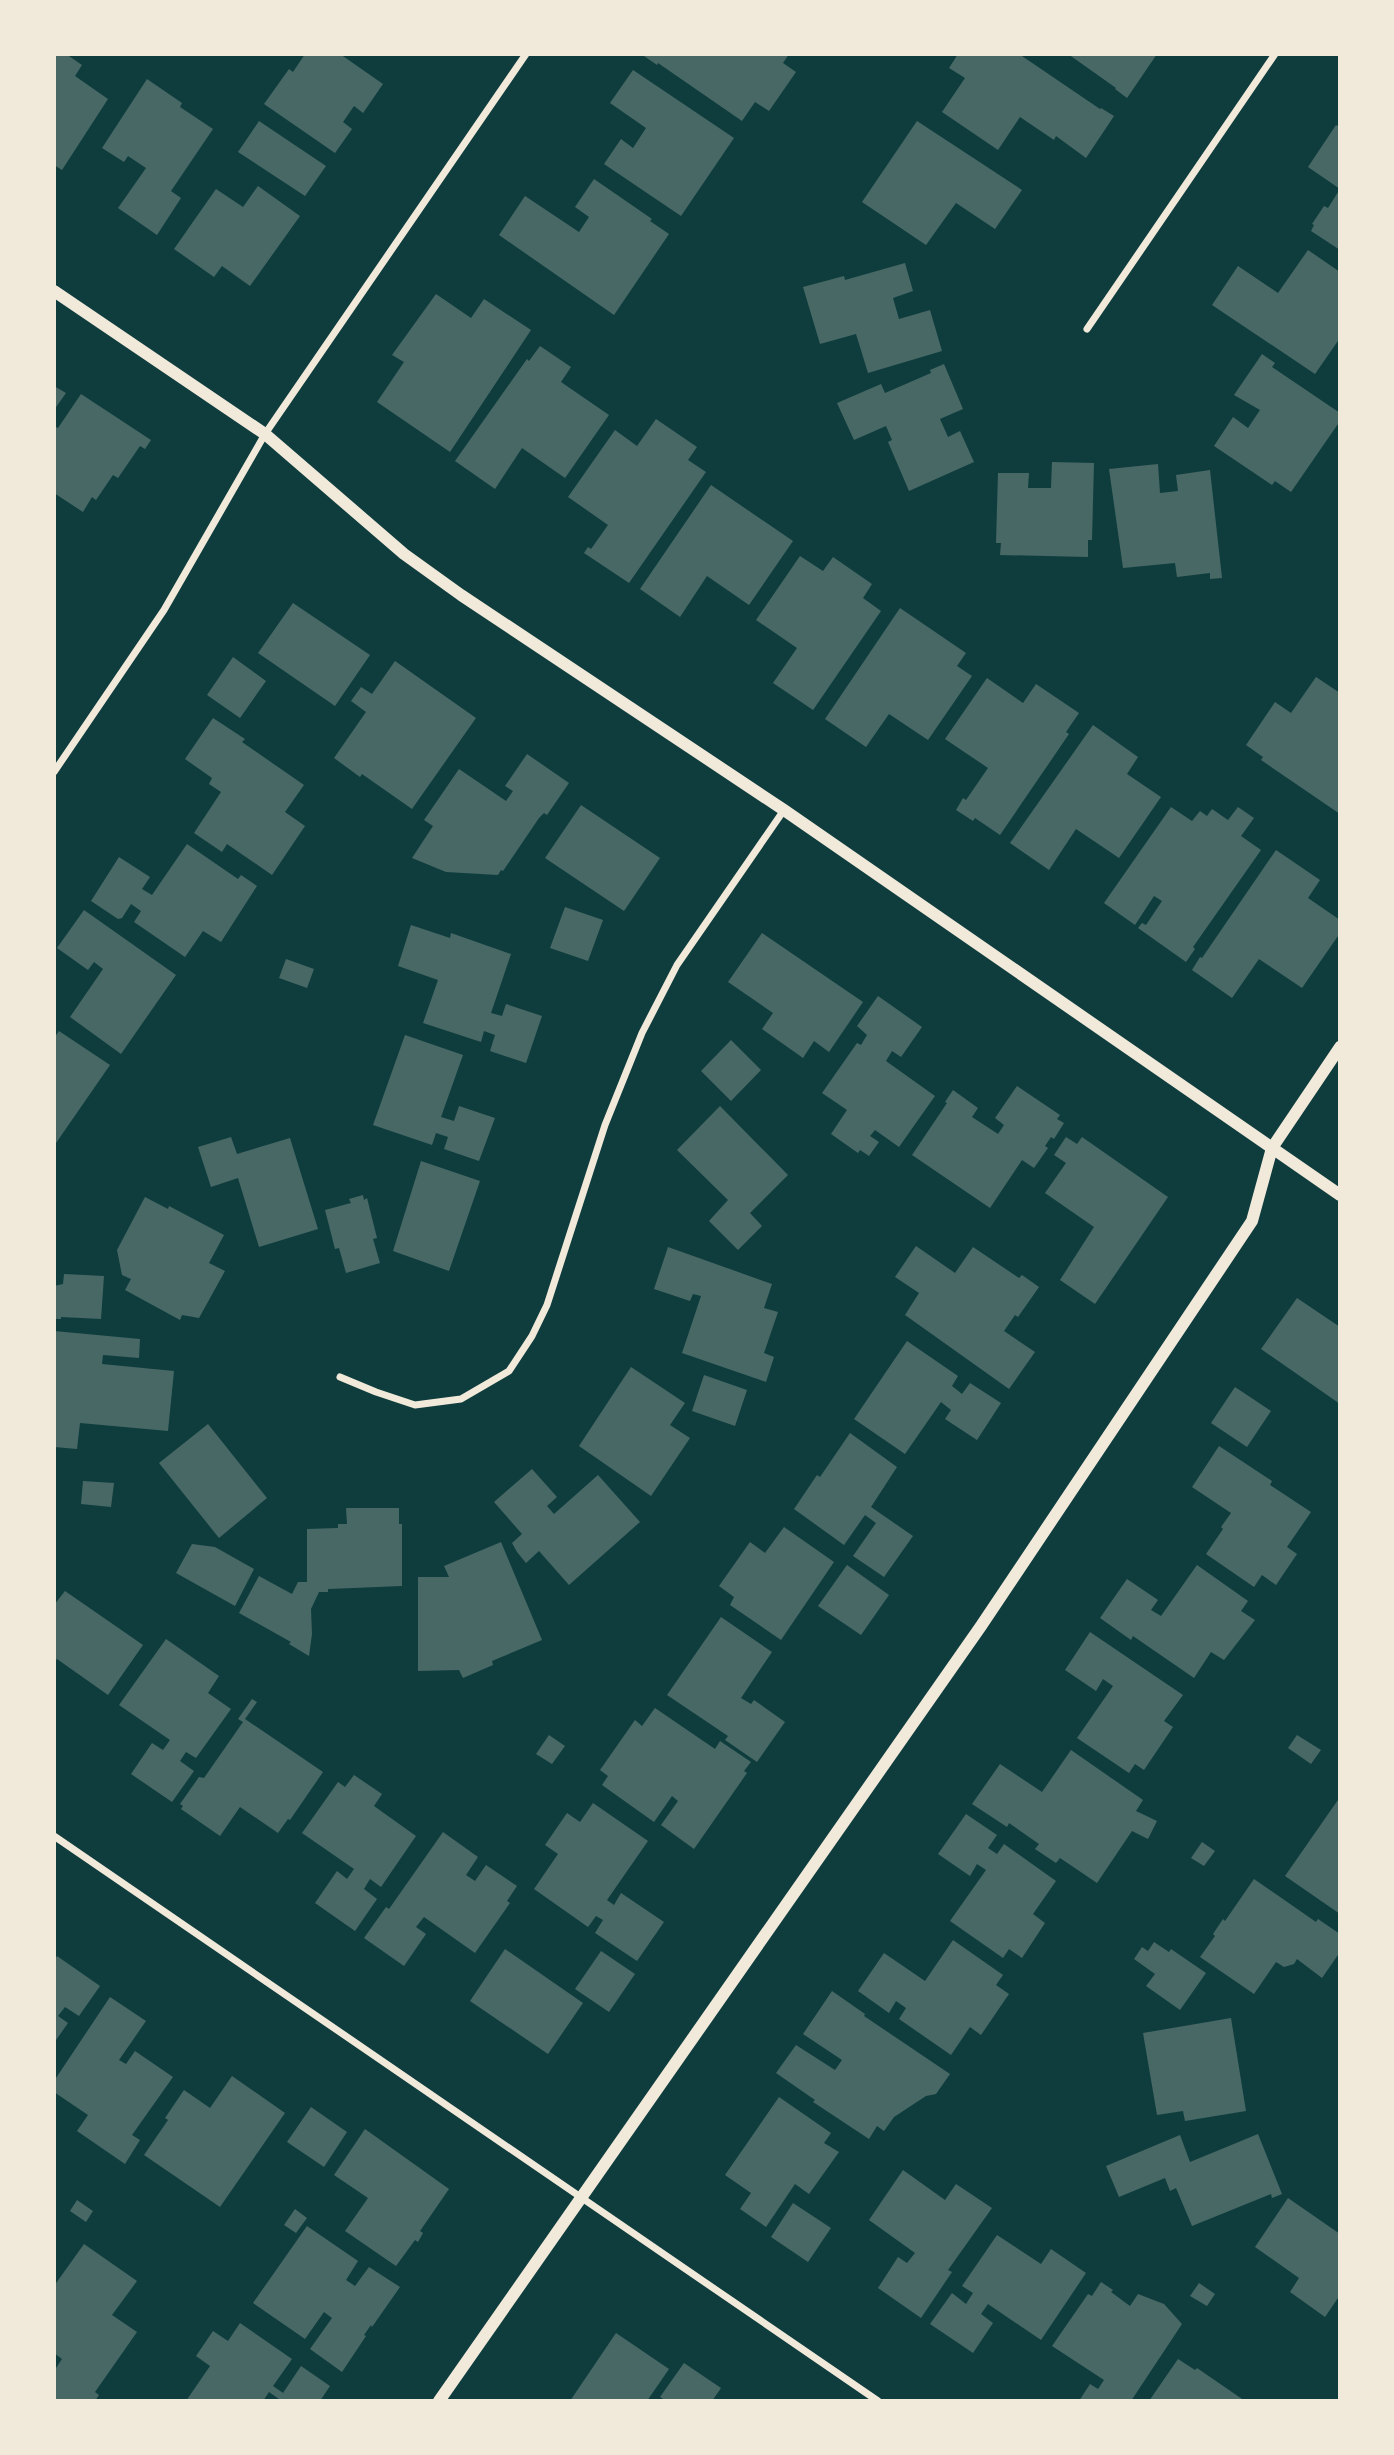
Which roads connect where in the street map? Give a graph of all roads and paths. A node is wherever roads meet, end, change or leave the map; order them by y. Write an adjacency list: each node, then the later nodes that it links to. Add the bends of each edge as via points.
1 (526, 54): 5 (street)
2 (1275, 54): 4 (street)
3 (54, 290): 5 (street)
4 (1087, 329)
5 (265, 434): 6 (street, via 164,610); 7 (street, via 404,554)
6 (54, 772)
7 (784, 810): 9 (street); 11 (street, via 677,965 642,1033 605,1125 547,1305 509,1371 461,1399 415,1405)
8 (1340, 1048): 9 (street)
9 (1272, 1148): 10 (street); 13 (street, via 1252,1221 981,1626)
10 (1340, 1195)
11 (340, 1377)
12 (54, 1836): 13 (street)
13 (581, 2198): 14 (street); 15 (street)
14 (439, 2401)
15 (878, 2401)

